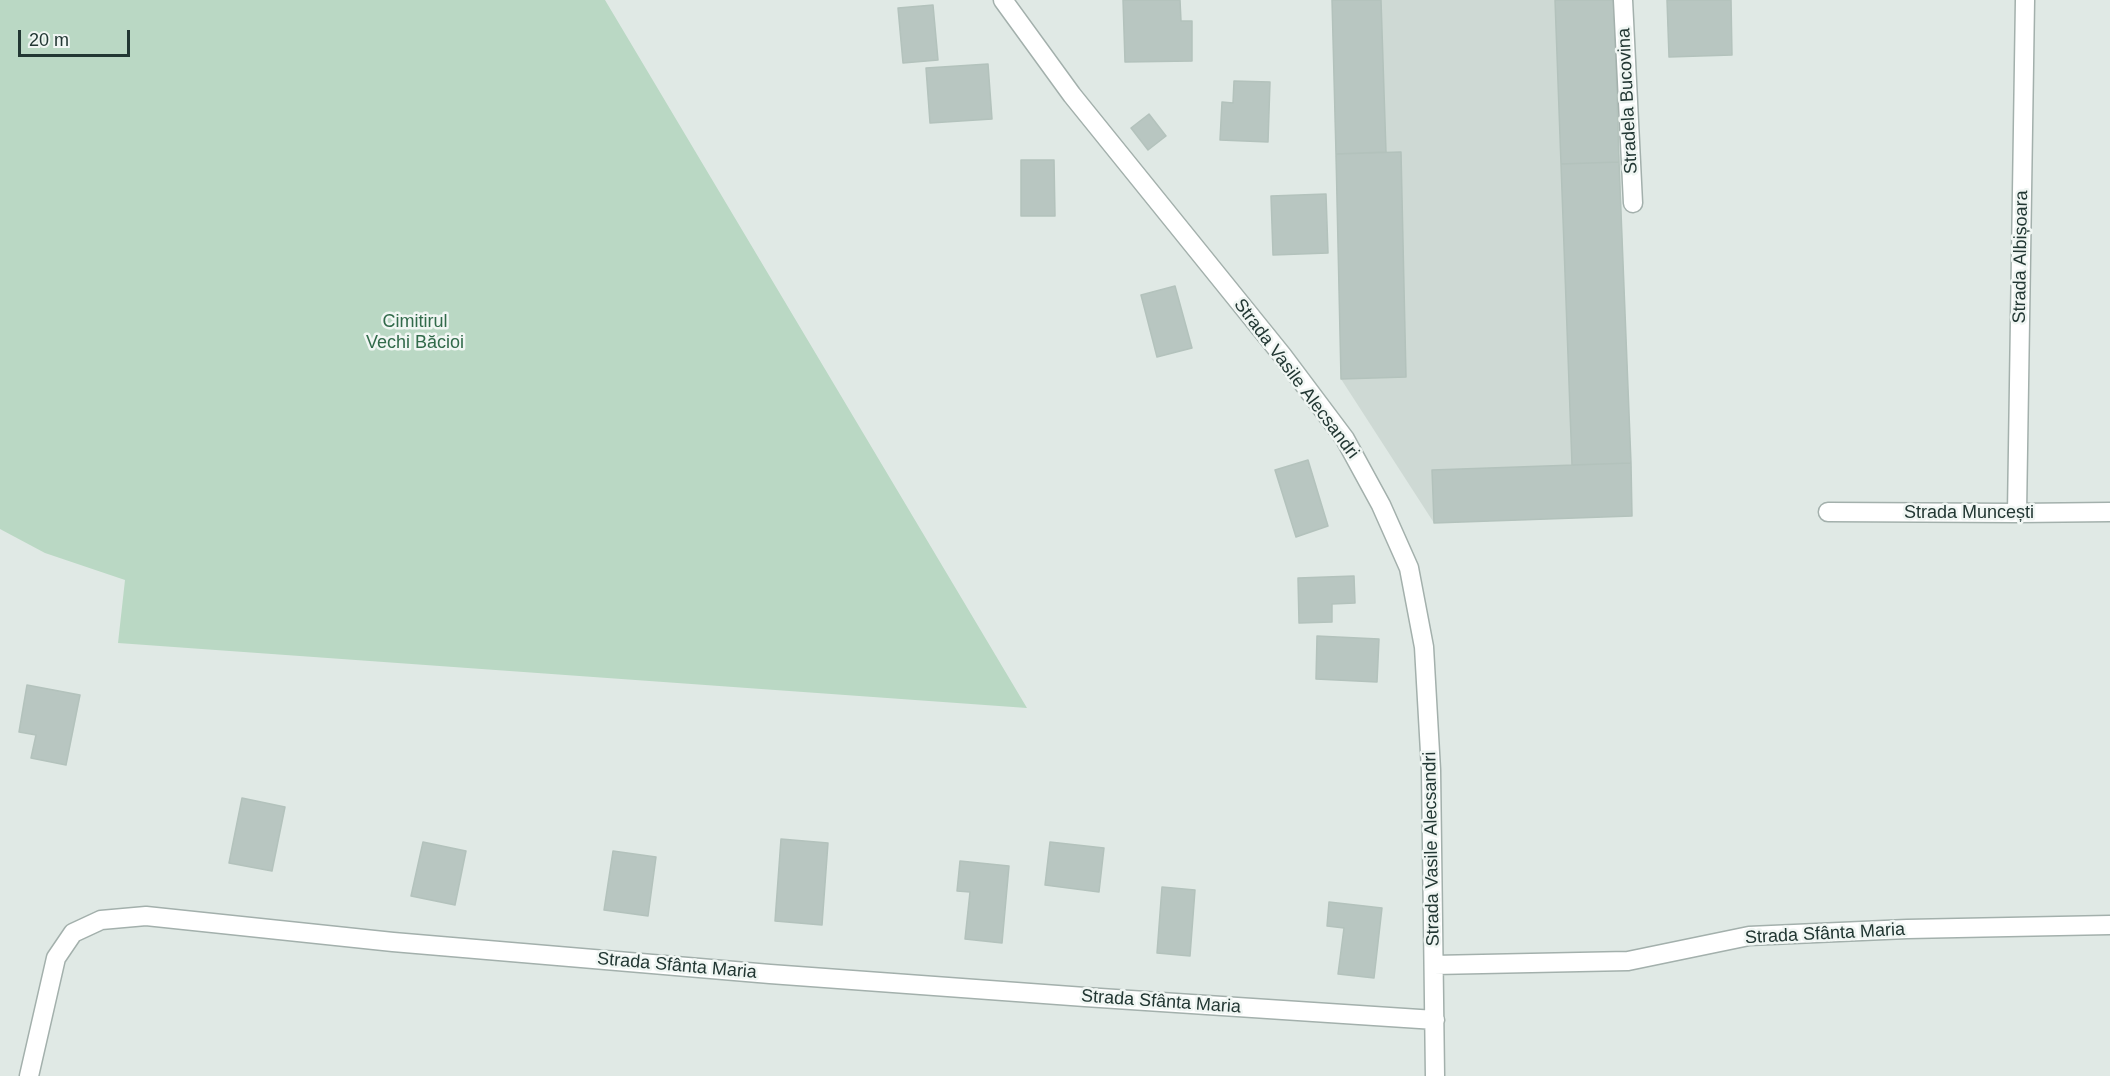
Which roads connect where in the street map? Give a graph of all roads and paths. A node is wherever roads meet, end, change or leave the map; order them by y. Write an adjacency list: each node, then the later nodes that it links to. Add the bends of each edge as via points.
1 (1003, 0): 9 (street, Strada Vasile Alecsandri, via 1072,95 1346,439 1381,505 1409,568 1424,647 1431,770)
2 (1623, 0): 4 (street, Stradela Bucovina)
3 (2025, 0): 7 (street, Strada Albișoara)
4 (1633, 203)
5 (1828, 512): 7 (street, Strada Muncești)
6 (2110, 512): 7 (street, Strada Muncești)
7 (2017, 513)
8 (2110, 926): 9 (street, Strada Sfânta Maria, via 1749,936 1628,961)
9 (1434, 965): 10 (street, Strada Vasile Alecsandri)
10 (1435, 1020): 11 (street, Strada Sfânta Maria, via 758,973 146,916 101,920 73,933 56,958); 12 (street, Strada Vasile Alecsandri)
11 (28, 1076)
12 (1435, 1076)

